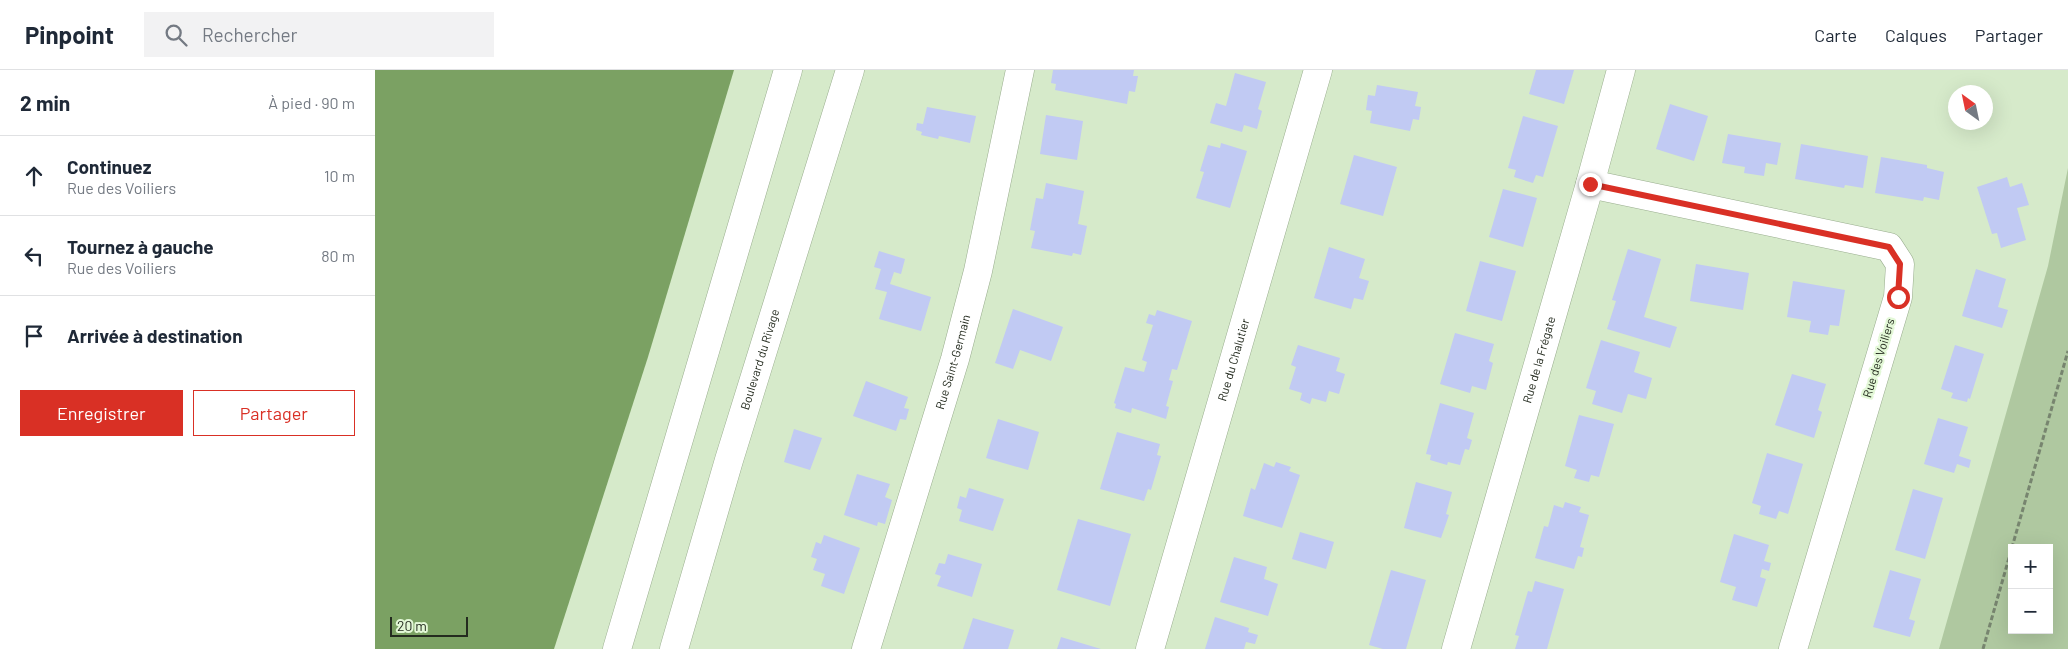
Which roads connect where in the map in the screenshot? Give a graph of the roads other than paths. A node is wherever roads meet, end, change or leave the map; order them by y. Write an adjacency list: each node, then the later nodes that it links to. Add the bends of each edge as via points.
1 (787, 70): 7 (street)
2 (850, 70): 8 (street, Boulevard du Rivage)
3 (1020, 70): 9 (street, Rue Saint-Germain, via 978,271 955,358)
4 (1318, 70): 10 (street, Rue du Chalutier)
5 (1621, 70): 6 (street, Rue de la Frégate)
6 (1590, 184): 11 (street, Rue de la Frégate); 12 (street, Rue des Voiliers, via 1889,247 1900,264 1898,297)
7 (617, 649)
8 (674, 649)
9 (866, 649)
10 (1150, 649)
11 (1456, 649)
12 (1793, 649)

